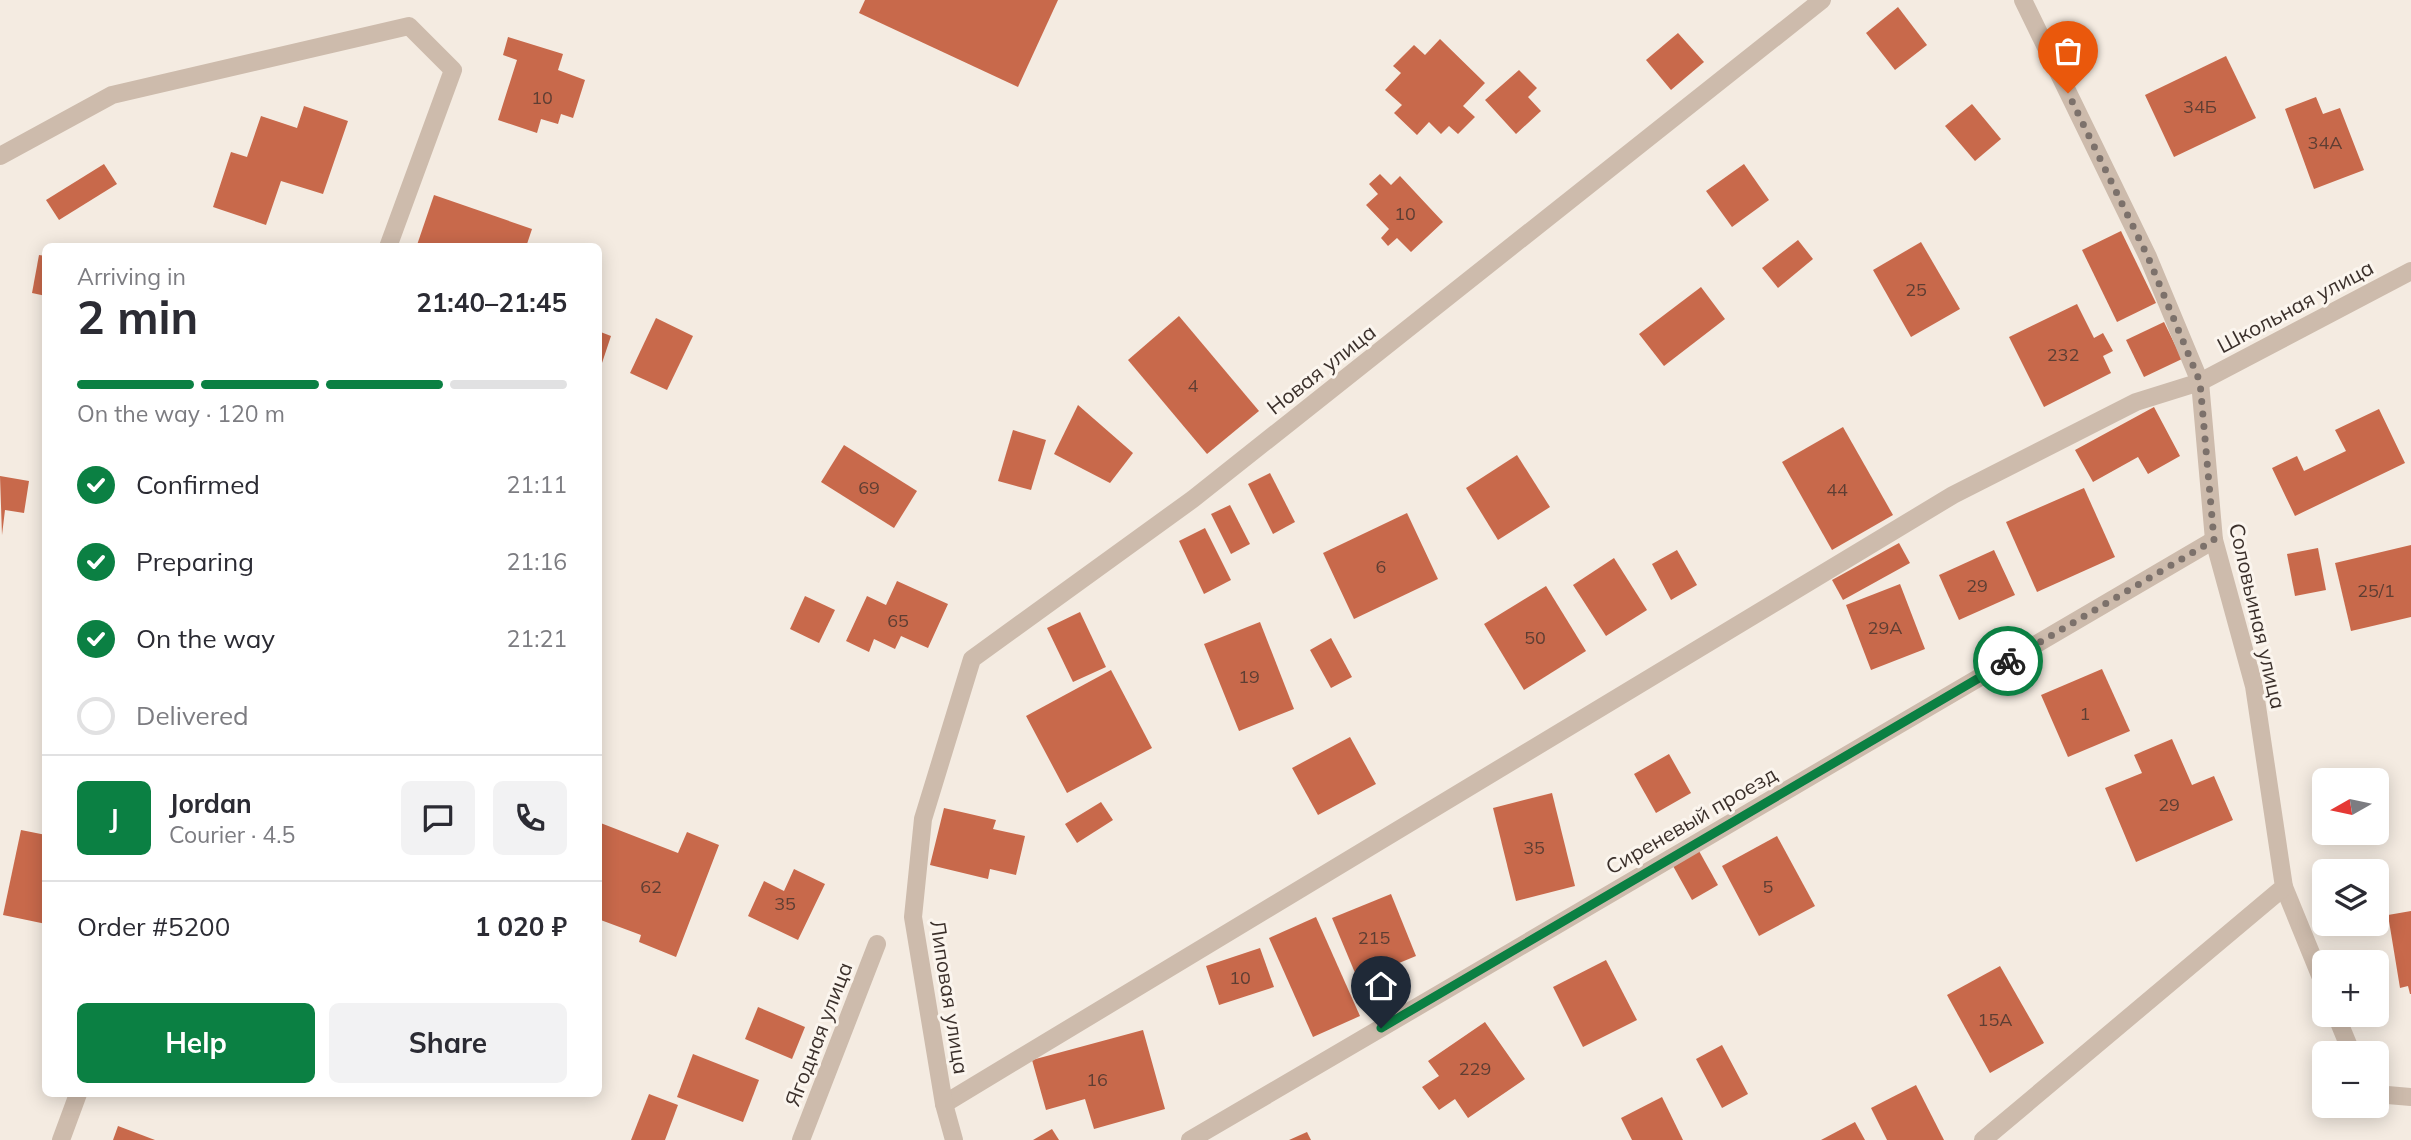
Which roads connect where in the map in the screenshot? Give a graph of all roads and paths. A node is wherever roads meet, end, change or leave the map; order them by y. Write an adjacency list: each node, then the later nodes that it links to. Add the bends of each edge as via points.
1 (1822, 0): 8 (street, Новая улица, via 1193,499 972,659)
2 (2023, 0): 6 (street, Соловьиная улица, via 2148,257)
3 (0, 156): 4 (street, via 112,95 409,26 453,70)
4 (389, 243)
5 (2411, 271): 6 (street, Школьная улица)
6 (2200, 382): 7 (street, Соловьиная улица); 15 (street, Школьная улица, via 2136,402 1953,495)
7 (2214, 540): 9 (street, Соловьиная улица, via 2255,686); 19 (street, Сиреневый проезд)
8 (923, 819): 15 (street, Липовая улица, via 913,917)
9 (2284, 887): 11 (street, Соловьиная улица); 20 (street)
10 (877, 944): 17 (street, Ягодная улица)
11 (2312, 956)
12 (2389, 1095): 14 (street)
13 (77, 1097): 16 (street)
14 (2411, 1097)
15 (944, 1104): 18 (street, Липовая улица)
16 (61, 1140)
17 (801, 1140)
18 (954, 1140)
19 (1190, 1140)
20 (1983, 1140)

